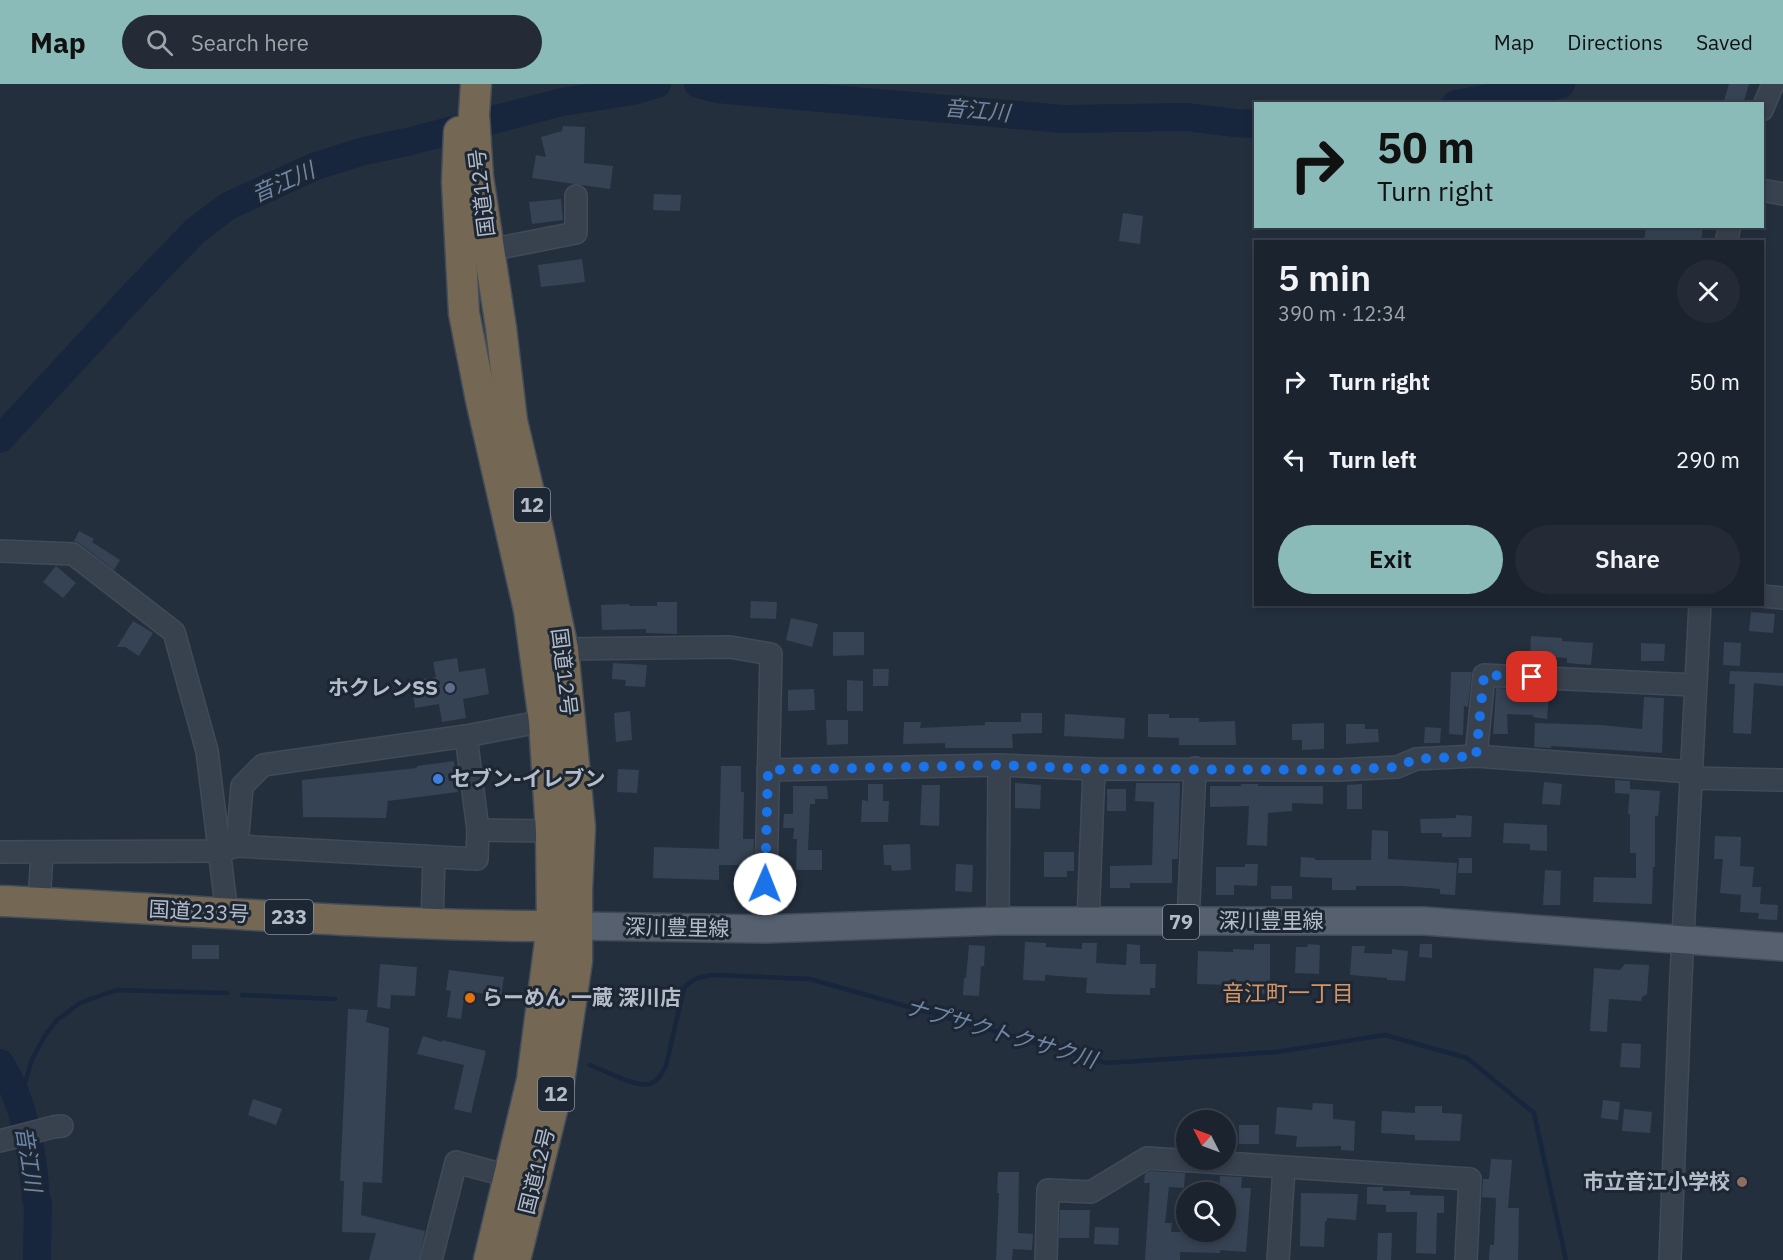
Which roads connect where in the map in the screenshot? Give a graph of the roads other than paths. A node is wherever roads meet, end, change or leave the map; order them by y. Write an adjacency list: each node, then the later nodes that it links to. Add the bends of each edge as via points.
1 (461, 84): 15 (highway, 国道12号 / 12, via 457,182 464,313 529,610)
2 (476, 84): 8 (highway, 国道12号 / 12, via 478,177)
3 (1773, 84): 4 (street)
4 (1764, 105)
5 (1764, 190): 6 (street)
6 (1783, 194)
7 (576, 196): 8 (street, via 576,233)
8 (489, 250): 13 (highway, 国道12号 / 12, via 512,421)
9 (0, 551): 26 (street, via 73,554 174,632)
10 (1764, 596): 11 (street)
11 (1783, 598)
12 (1700, 606): 14 (street)
13 (563, 649): 21 (street, via 730,647 771,654); 37 (highway, 国道12号 / 12, via 580,827 577,890)
14 (1695, 685): 17 (street, via 1484,675); 22 (street)
15 (544, 721): 16 (street); 25 (highway, 国道12号 / 12)
16 (466, 736): 24 (street); 26 (street, via 263,765 242,786)
17 (1476, 756): 19 (street, via 1416,759 1385,768); 22 (street)
18 (999, 765): 20 (street); 21 (street); 33 (street)
19 (1195, 768): 20 (street); 35 (street)
20 (1094, 769): 34 (street)
21 (768, 770): 38 (street)
22 (1690, 775): 23 (street); 39 (street)
23 (1783, 780)
24 (477, 830): 25 (street); 29 (street, via 477,859)
25 (551, 831): 37 (highway, 国道12号 / 12)
26 (229, 849): 28 (street); 29 (street); 32 (street)
27 (0, 852): 28 (street)
28 (42, 853): 31 (street)
29 (434, 857): 36 (street)
30 (0, 901): 31 (highway, 国道233号 / 233)
31 (39, 903): 32 (highway, 国道233号 / 233)
32 (227, 914): 36 (highway, 国道233号 / 233)
33 (998, 921): 34 (main road, 深川豊里線 / 79); 38 (main road, 深川豊里線 / 79)
34 (1088, 922): 35 (main road, 深川豊里線 / 79)
35 (1188, 922): 39 (main road, 深川豊里線 / 79, via 1424,921)
36 (432, 923): 37 (highway, 国道233号 / 233)
37 (564, 926): 38 (main road, 深川豊里線 / 79); 44 (highway, 国道12号 / 12); 47 (highway, 国道12号 / 12, via 577,961 559,1082)
38 (765, 929)
39 (1682, 939): 40 (main road, 深川豊里線 / 79); 51 (street)
40 (1783, 947)
41 (57, 1127): 42 (street)
42 (8, 1139)
43 (1284, 1168): 48 (street, via 1147,1158 1090,1192 1048,1190); 49 (street); 50 (street, via 1470,1179)
44 (508, 1176): 45 (street, via 456,1162); 46 (highway, 国道12号 / 12)
45 (431, 1260)
46 (489, 1260)
47 (515, 1260)
48 (1046, 1260)
49 (1278, 1260)
50 (1466, 1260)
51 (1670, 1260)

